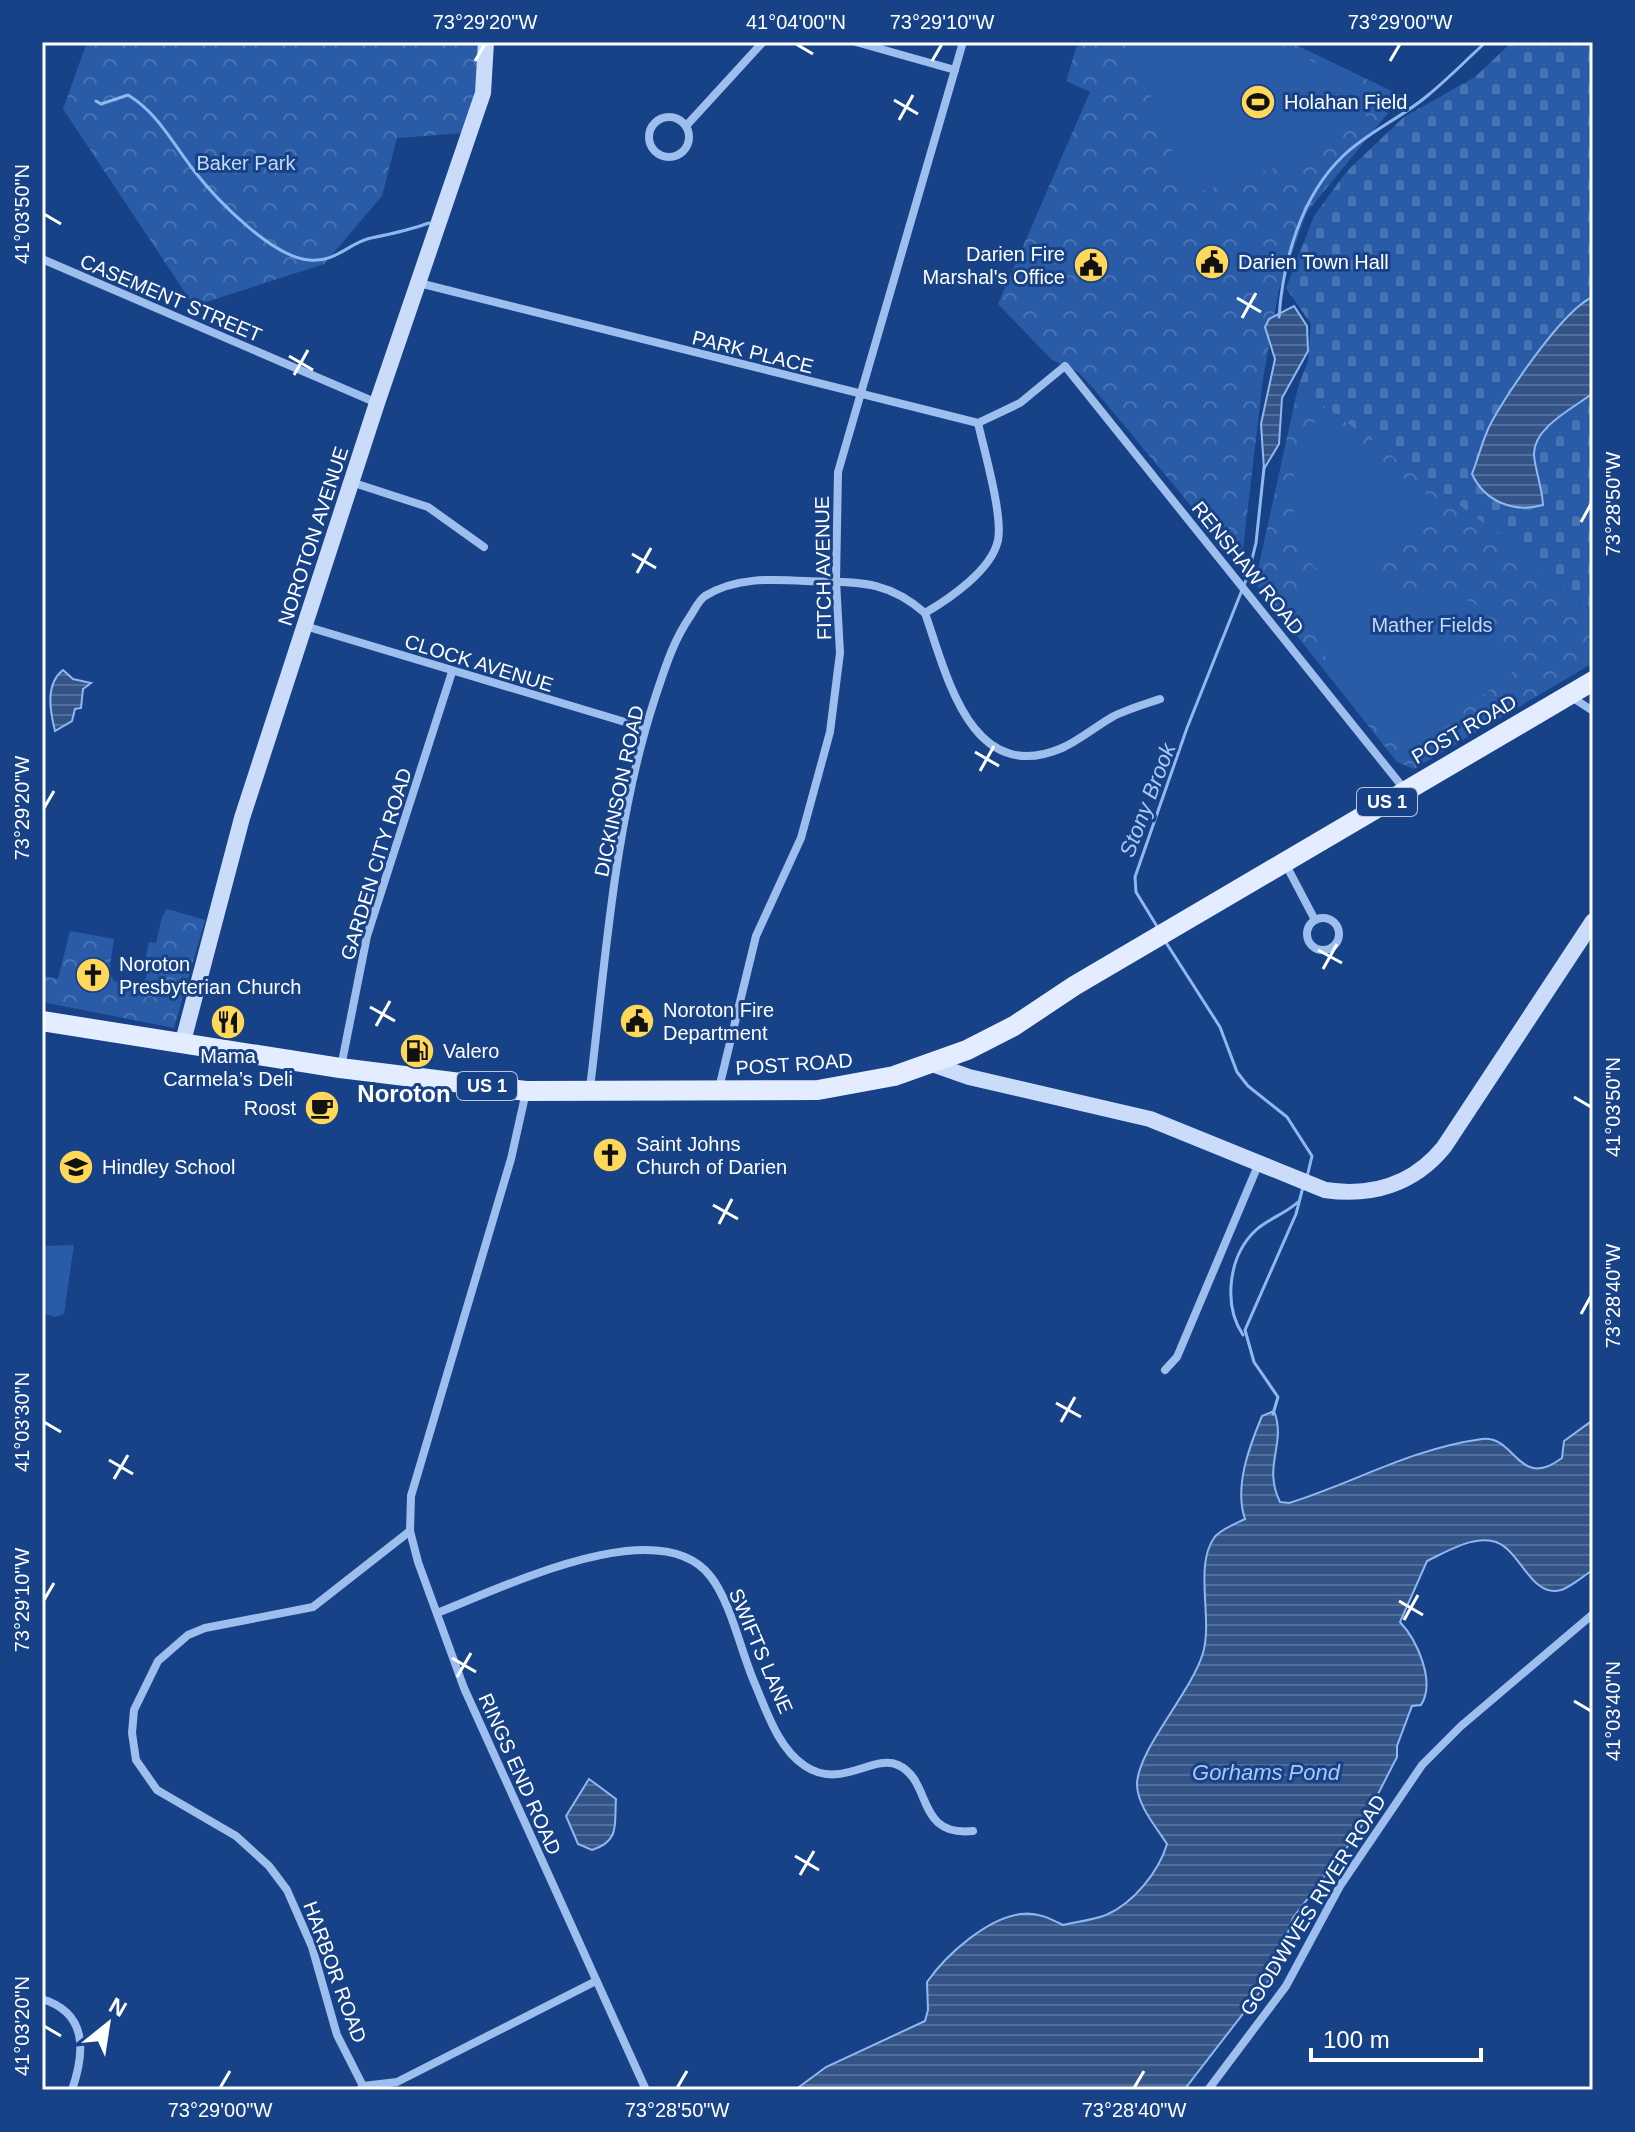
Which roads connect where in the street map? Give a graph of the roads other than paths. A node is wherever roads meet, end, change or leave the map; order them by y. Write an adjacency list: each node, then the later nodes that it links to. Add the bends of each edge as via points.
1 (486, 42): 8 (main road, NOROTON AVENUE, via 483,93)
2 (763, 42): 6 (street)
3 (856, 42): 5 (street)
4 (963, 42): 5 (street, FITCH AVENUE)
5 (955, 70): 9 (street, FITCH AVENUE)
6 (686, 126): 6 (street, via 674,117 658,120 650,133 653,148 665,157 681,154 689,141)
7 (42, 259): 10 (street, CASEMENT STREET)
8 (419, 283): 9 (street, PARK PLACE); 10 (main road, NOROTON AVENUE)
9 (859, 396): 11 (street, PARK PLACE); 14 (street, FITCH AVENUE, via 838,472)
10 (377, 403): 12 (main road, NOROTON AVENUE)
11 (978, 423): 15 (street, via 998,539 988,560 948,600); 23 (street, RENSHAW ROAD, via 1020,403 1065,366)
12 (351, 482): 13 (street, via 428,507); 16 (main road, NOROTON AVENUE)
13 (484, 547)
14 (836, 581): 15 (street, DICKINSON ROAD, via 882,585 905,595); 22 (street, DICKINSON ROAD, via 769,579 732,584 702,597 674,639); 33 (street, FITCH AVENUE, via 840,653 830,732 801,838 756,936)
15 (925, 613): 20 (street, via 956,703 983,739 1010,756 1037,757 1065,747 1116,715)
16 (305, 626): 17 (street, CLOCK AVENUE); 28 (main road, NOROTON AVENUE, via 242,818)
17 (452, 672): 22 (street, CLOCK AVENUE); 30 (street, GARDEN CITY ROAD, via 367,936)
18 (1593, 681): 19 (main road, POST ROAD / US 1)
19 (1569, 696): 21 (street); 23 (main road, POST ROAD / US 1)
20 (1160, 699)
21 (1593, 711)
22 (645, 728): 32 (street, DICKINSON ROAD, via 615,881)
23 (1405, 791): 24 (main road, POST ROAD / US 1)
24 (1284, 863): 25 (street); 29 (main road, POST ROAD / US 1, via 1014,1026)
25 (1315, 920): 25 (street, via 1308,929 1309,943 1319,950 1331,948 1338,939 1336,925 1327,918)
26 (1593, 921): 34 (main road, via 1435,1159 1415,1175 1389,1187 1343,1193)
27 (42, 1021): 28 (main road, POST ROAD / US 1)
28 (182, 1045): 30 (main road, POST ROAD / US 1)
29 (932, 1064): 33 (main road, POST ROAD / US 1, via 818,1090); 34 (main road, via 1150,1119)
30 (340, 1068): 31 (main road, POST ROAD / US 1)
31 (526, 1091): 32 (main road, POST ROAD / US 1); 36 (street, RINGS END ROAD, via 511,1159 411,1496)
32 (590, 1093): 33 (main road, POST ROAD / US 1)
33 (718, 1093)
34 (1259, 1163): 35 (street, via 1177,1357)
35 (1165, 1370)
36 (410, 1531): 37 (street, RINGS END ROAD); 42 (street, HARBOR ROAD, via 313,1607 188,1635 158,1661 134,1710 136,1760 157,1790 236,1836 287,1890)
37 (437, 1613): 39 (street, SWIFTS LANE, via 614,1551 654,1550 684,1558 712,1577 764,1706 795,1758 830,1774 894,1763 913,1775 927,1811 939,1823 949,1830); 40 (street, RINGS END ROAD, via 464,1688)
38 (1593, 1614): 45 (street, GOODWIVES RIVER ROAD, via 1422,1765 1341,1884 1280,1995)
39 (973, 1831)
40 (596, 1981): 42 (street, HARBOR ROAD, via 397,2082); 44 (street, RINGS END ROAD)
41 (42, 1999): 43 (street, via 66,2011 80,2031 82,2058)
42 (361, 2088)
43 (72, 2090)
44 (646, 2090)
45 (1208, 2090)

